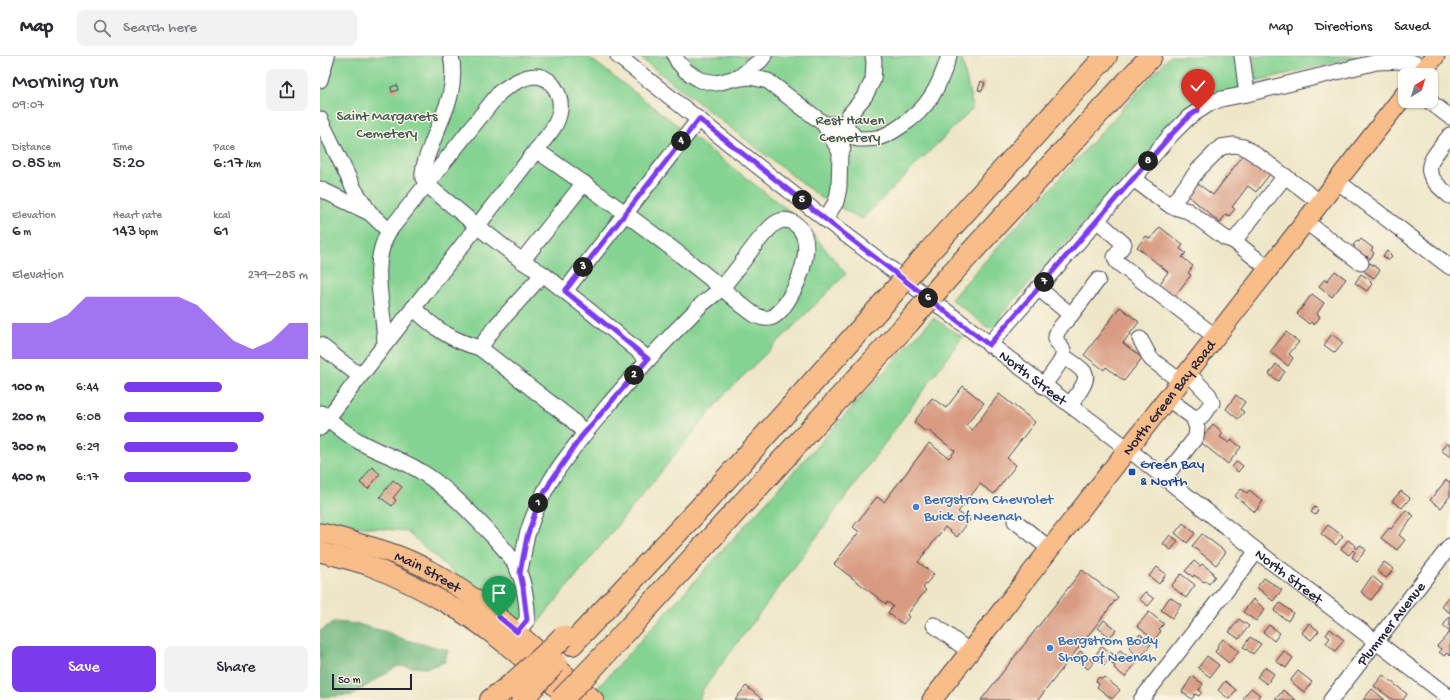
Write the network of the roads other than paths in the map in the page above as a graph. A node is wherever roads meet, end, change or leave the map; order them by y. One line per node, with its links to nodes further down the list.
1 (327, 56): 13 (street)
2 (451, 56): 31 (street)
3 (618, 56): 20 (street, North Street)
4 (675, 56): 12 (street)
5 (873, 56): 22 (street)
6 (949, 56): 24 (street)
7 (1106, 56): 89 (highway, bridge)
8 (1151, 56): 93 (highway, bridge)
9 (1242, 56): 15 (street)
10 (762, 58): 12 (street); 14 (street)
11 (1427, 66): 15 (street)
12 (737, 78): 14 (street)
13 (320, 80)
14 (768, 81): 21 (street)
15 (1247, 94): 28 (street)
16 (1398, 103): 29 (main road, North Green Bay Road)
17 (1438, 108): 18 (street)
18 (1450, 117)
19 (320, 119): 32 (street)
20 (699, 119): 40 (street); 41 (street, North Street)
21 (824, 124): 22 (street); 26 (street)
22 (846, 127): 24 (street); 26 (street)
23 (1450, 135): 35 (street)
24 (857, 139): 26 (street)
25 (536, 150): 30 (street); 31 (street); 44 (street)
26 (840, 152): 41 (street)
27 (1285, 176): 37 (street); 38 (street); 46 (street)
28 (1133, 179): 38 (street); 42 (street)
29 (1337, 181): 37 (main road, North Green Bay Road); 49 (street)
30 (584, 183): 40 (street); 47 (street)
31 (426, 184): 44 (street); 45 (street)
32 (354, 188): 34 (street); 39 (street)
33 (320, 189): 34 (street)
34 (334, 196): 36 (street); 39 (street)
35 (1450, 196)
36 (320, 202)
37 (1321, 203): 43 (main road, North Green Bay Road)
38 (1171, 206): 46 (street)
39 (370, 213): 45 (street)
40 (625, 213): 53 (street); 55 (street)
41 (825, 219): 62 (street, North Street)
42 (1097, 220): 54 (street); 58 (street)
43 (1306, 222): 48 (street); 50 (main road, North Green Bay Road)
44 (477, 226): 47 (street); 56 (street)
45 (389, 230): 60 (street)
46 (1234, 241): 50 (street)
47 (522, 261): 51 (street)
48 (1362, 263)
49 (1450, 266)
50 (1269, 269): 58 (main road, North Green Bay Road)
51 (543, 274): 55 (street); 63 (street)
52 (1098, 280): 57 (street)
53 (722, 288): 53 (street); 65 (street)
54 (1038, 288): 57 (street); 62 (street)
55 (565, 291): 65 (street)
56 (413, 308): 60 (street); 63 (street)
57 (1071, 315): 64 (street)
58 (1216, 337): 67 (main road, North Green Bay Road)
59 (1140, 339): 67 (street)
60 (385, 343): 66 (street)
61 (320, 345): 66 (street)
62 (989, 345): 68 (street, North Street)
63 (480, 348): 73 (street)
64 (1063, 356): 68 (street); 70 (street)
65 (648, 359): 73 (street)
66 (360, 376): 72 (street)
67 (1184, 378): 69 (main road, North Green Bay Road); 71 (street)
68 (1043, 386): 70 (street, North Street)
69 (1168, 399): 71 (street); 74 (main road, North Green Bay Road)
70 (1070, 406): 74 (street, North Street)
71 (1193, 417): 75 (street)
72 (323, 420): 79 (street)
73 (585, 433): 78 (street)
74 (1128, 449): 75 (street, North Street); 81 (main road, North Green Bay Road)
75 (1164, 478): 82 (street, North Street)
76 (1015, 521): 81 (street)
77 (320, 533): 86 (main road, Main Street)
78 (527, 537): 79 (street); 84 (street)
79 (499, 544): 84 (street)
80 (1450, 546): 87 (street, Plummer Avenue)
81 (1050, 549): 88 (main road, North Green Bay Road)
82 (1257, 551): 87 (street, North Street); 96 (street)
83 (320, 552): 86 (main road, Main Street)
84 (520, 573): 86 (street)
85 (934, 625): 88 (street)
86 (512, 639): 94 (main road, Main Street); 95 (main road, Main Street)
87 (1377, 642): 91 (street, North Street); 97 (street, Plummer Avenue)
88 (970, 652): 90 (main road, North Green Bay Road)
89 (518, 695): 92 (highway)
90 (937, 698)
91 (1450, 698)
92 (491, 700)
93 (561, 700)
94 (571, 700)
95 (594, 700)
96 (1141, 700)
97 (1331, 700)

